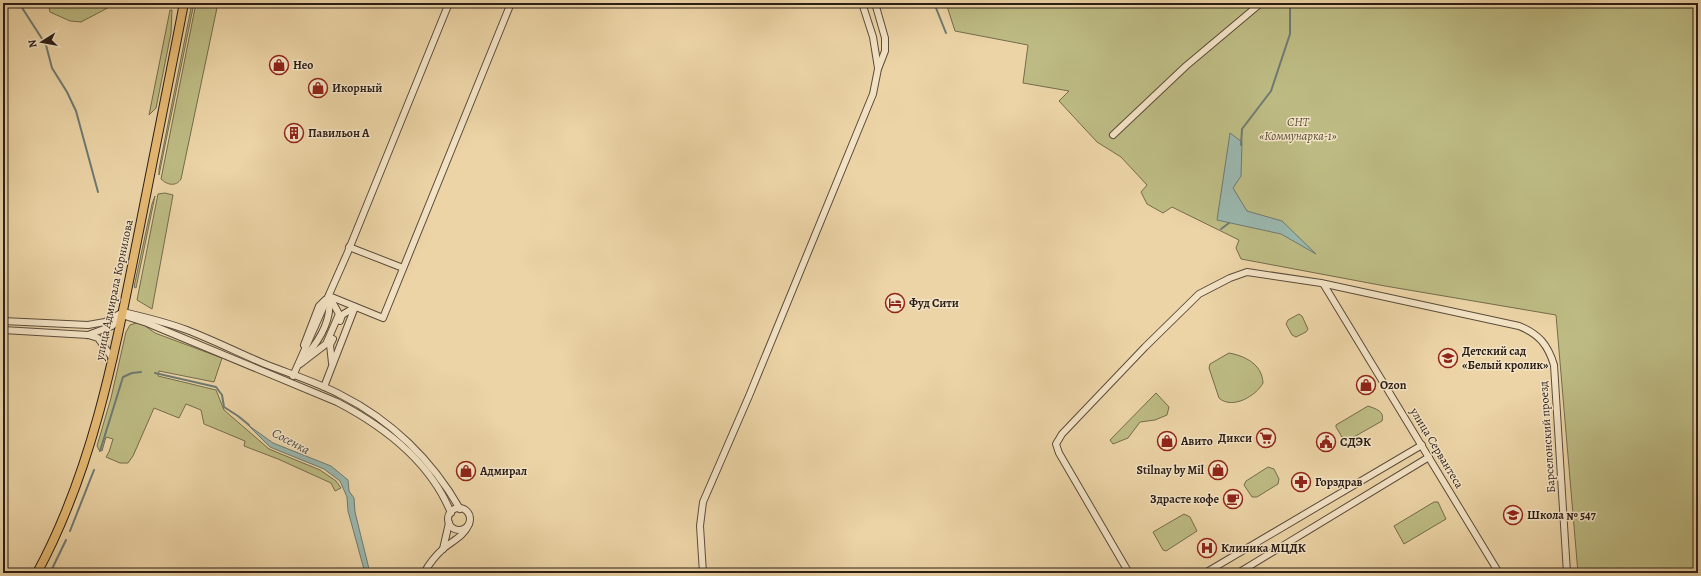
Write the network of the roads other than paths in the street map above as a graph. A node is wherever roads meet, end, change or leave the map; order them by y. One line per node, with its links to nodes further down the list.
1 (184, 3): 16 (main road, улица Адмирала Корнилова)
2 (449, 3): 9 (street)
3 (511, 3): 10 (street)
4 (862, 3): 7 (street)
5 (875, 3): 7 (street)
6 (1261, 3): 8 (street)
7 (878, 69): 34 (street)
8 (1113, 135)
9 (349, 247): 10 (street); 13 (street)
10 (403, 268): 15 (street)
11 (1324, 285): 12 (street, Барселонский проезд); 14 (street, улица Сервантеса); 35 (street, Барселонский проезд)
12 (1344, 289): 14 (street); 39 (street, Барселонский проезд)
13 (329, 296): 15 (street); 21 (street); 21 (street)
14 (1334, 299): 25 (street, улица Сервантеса)
15 (356, 307): 22 (street); 22 (street)
16 (122, 314): 17 (street); 19 (street); 20 (main road, улица Адмирала Корнилова); 23 (street); 28 (street)
17 (3, 321)
18 (3, 330): 19 (street)
19 (88, 335): 20 (street)
20 (113, 359): 32 (main road, улица Адмирала Корнилова)
21 (298, 365): 23 (street)
22 (332, 365): 24 (street)
23 (293, 376): 24 (street)
24 (324, 387): 27 (street)
25 (1422, 445): 26 (street, улица Сервантеса); 36 (street)
26 (1429, 458): 37 (street); 38 (street, улица Сервантеса)
27 (460, 509): 28 (street); 30 (street)
28 (451, 513): 29 (street)
29 (449, 522): 30 (street); 31 (street)
30 (469, 524): 31 (street)
31 (443, 549): 33 (street)
32 (36, 573)
33 (424, 573)
34 (703, 573)
35 (1129, 573)
36 (1205, 573)
37 (1238, 573)
38 (1499, 573)
39 (1567, 573)

